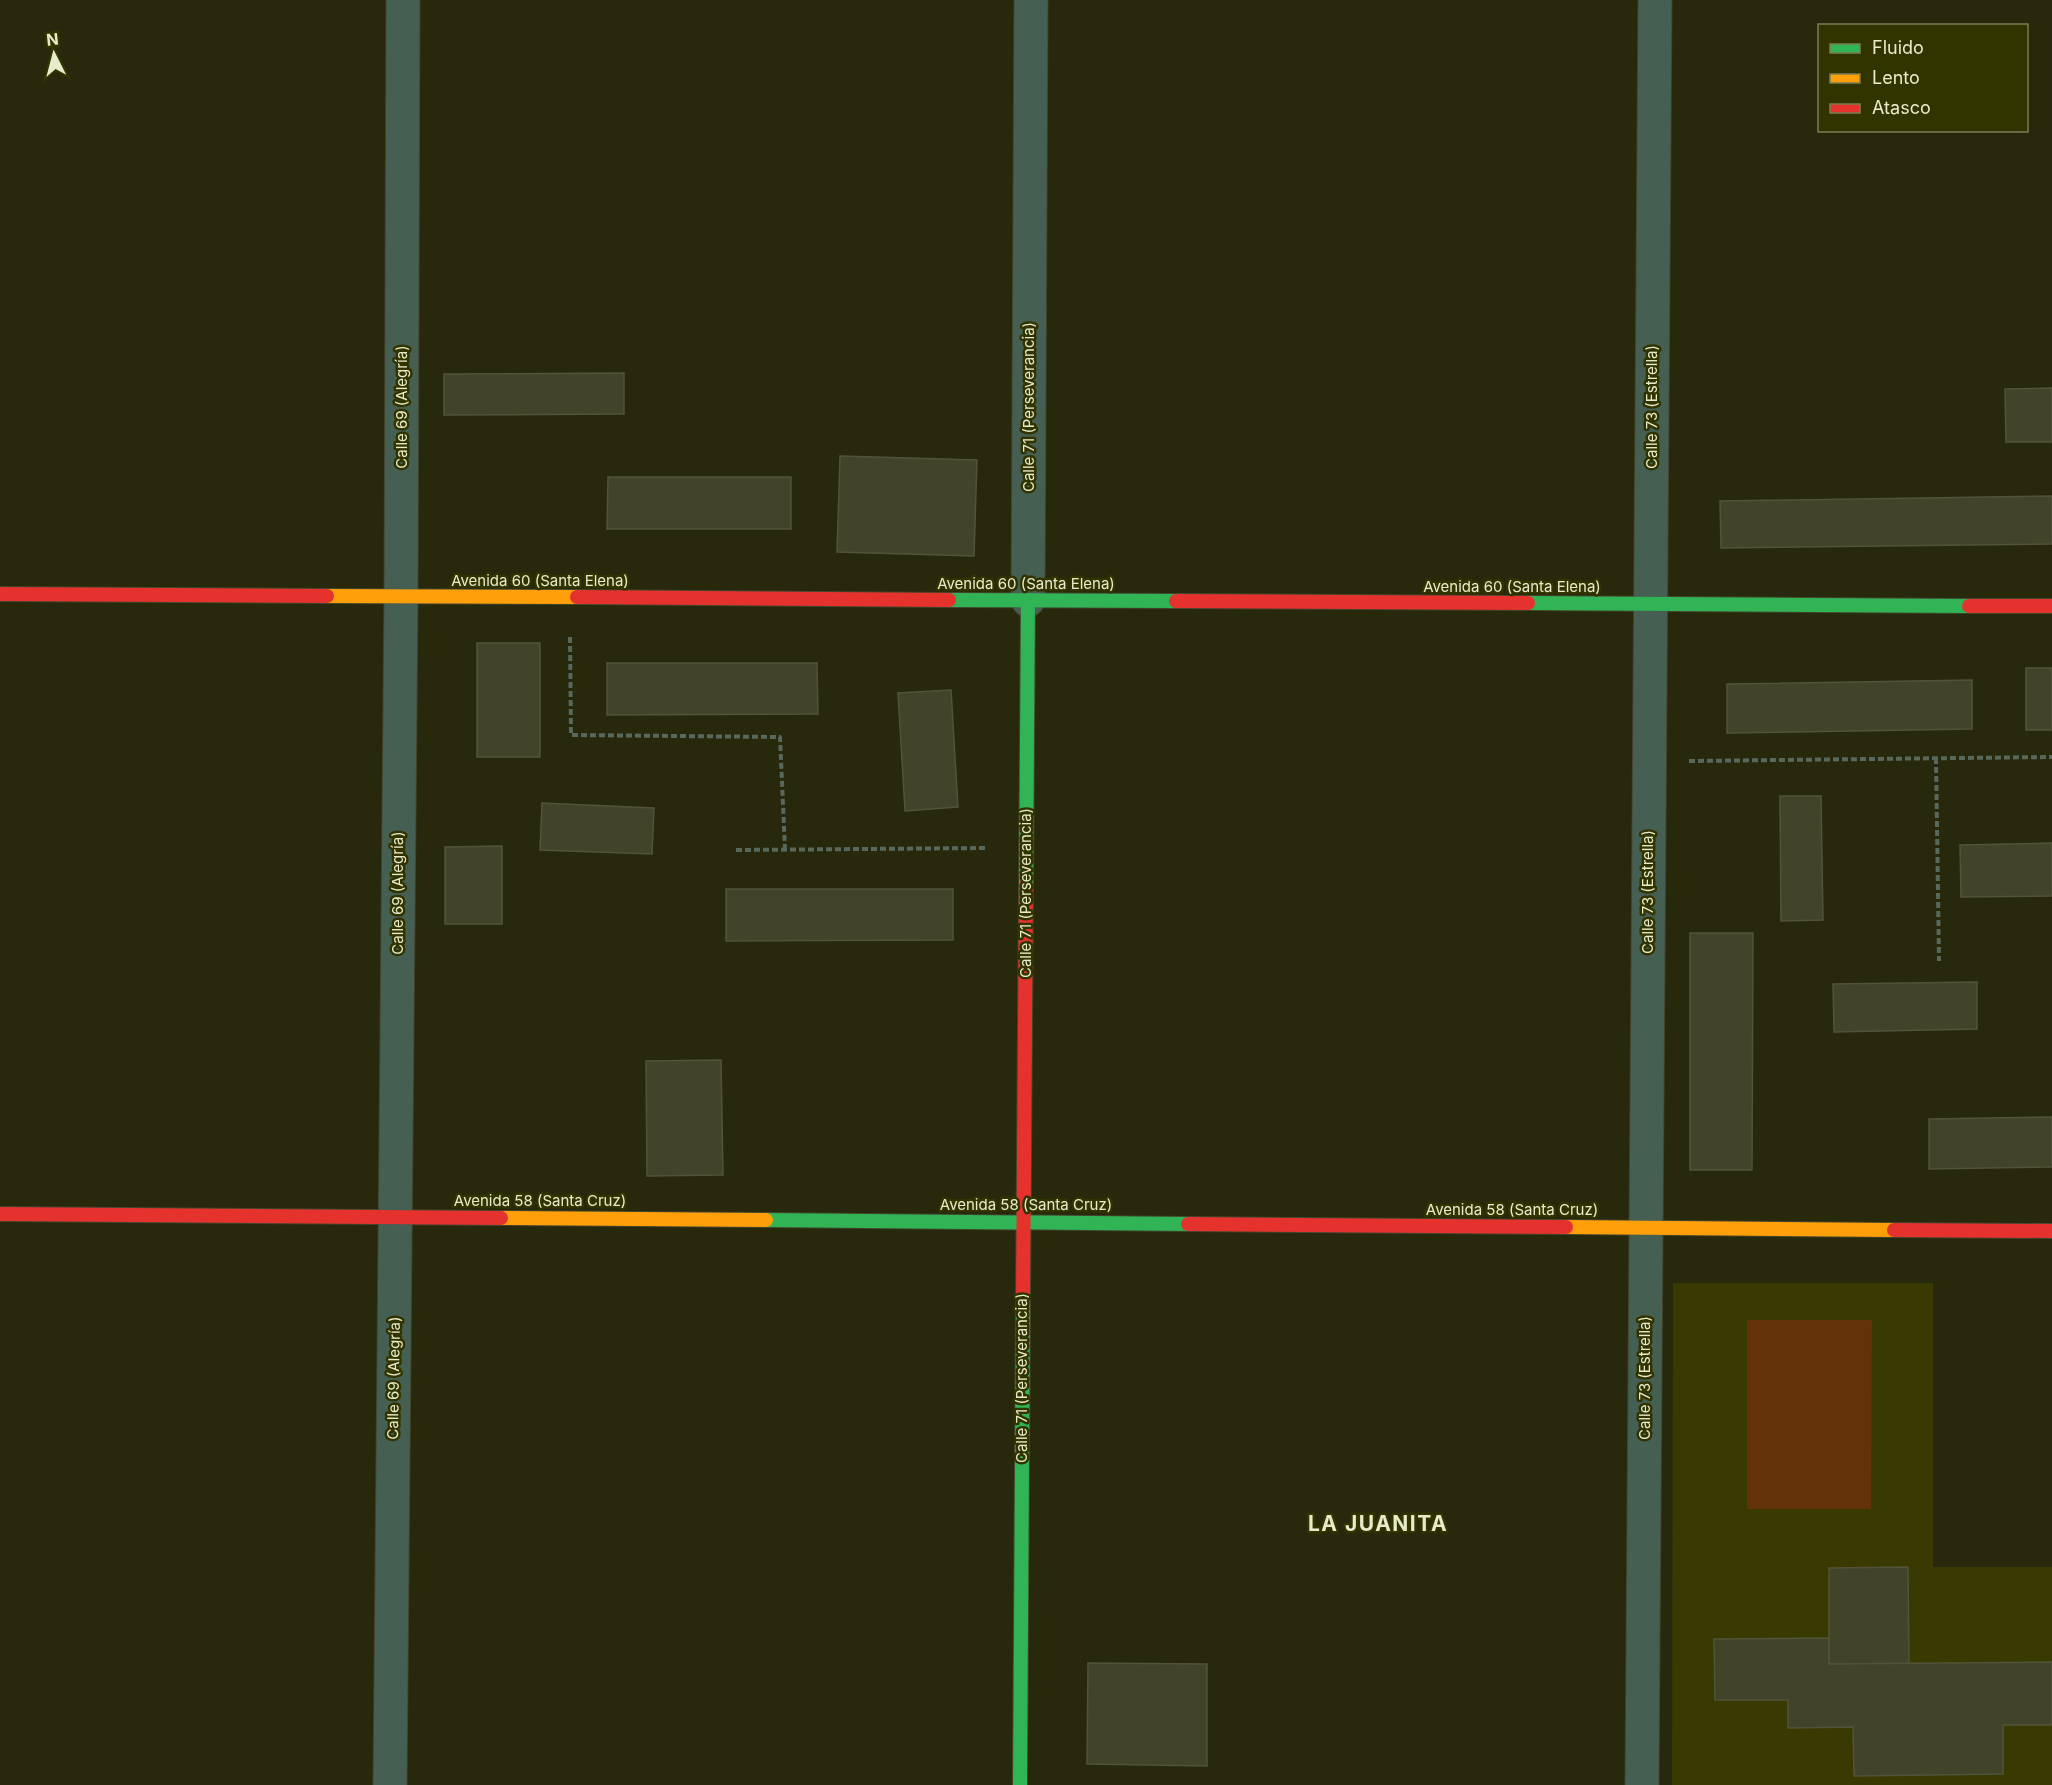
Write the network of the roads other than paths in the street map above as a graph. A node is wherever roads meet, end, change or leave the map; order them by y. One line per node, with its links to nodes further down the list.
1 (404, 0): 5 (street, Calle 69 (Alegría))
2 (1031, 0): 6 (street, Calle 71 (Perseverancia))
3 (1655, 0): 7 (street, Calle 73 (Estrella))
4 (0, 594): 5 (street, Avenida 60 (Santa Elena))
5 (401, 597): 6 (street, Avenida 60 (Santa Elena)); 10 (street, Calle 69 (Alegría))
6 (1028, 600): 7 (street, Avenida 60 (Santa Elena)); 11 (street, Calle 71 (Perseverancia))
7 (1650, 604): 8 (street, Avenida 60 (Santa Elena)); 12 (street, Calle 73 (Estrella))
8 (2052, 606)
9 (0, 1214): 10 (street, Avenida 58 (Santa Cruz))
10 (395, 1217): 11 (street, Avenida 58 (Santa Cruz)); 14 (street, Calle 69 (Alegría))
11 (1023, 1222): 12 (street, Avenida 58 (Santa Cruz)); 15 (street, Calle 71 (Perseverancia))
12 (1646, 1227): 13 (street, Avenida 58 (Santa Cruz)); 16 (street, Calle 73 (Estrella))
13 (2052, 1231)
14 (390, 1785)
15 (1020, 1785)
16 (1642, 1785)

